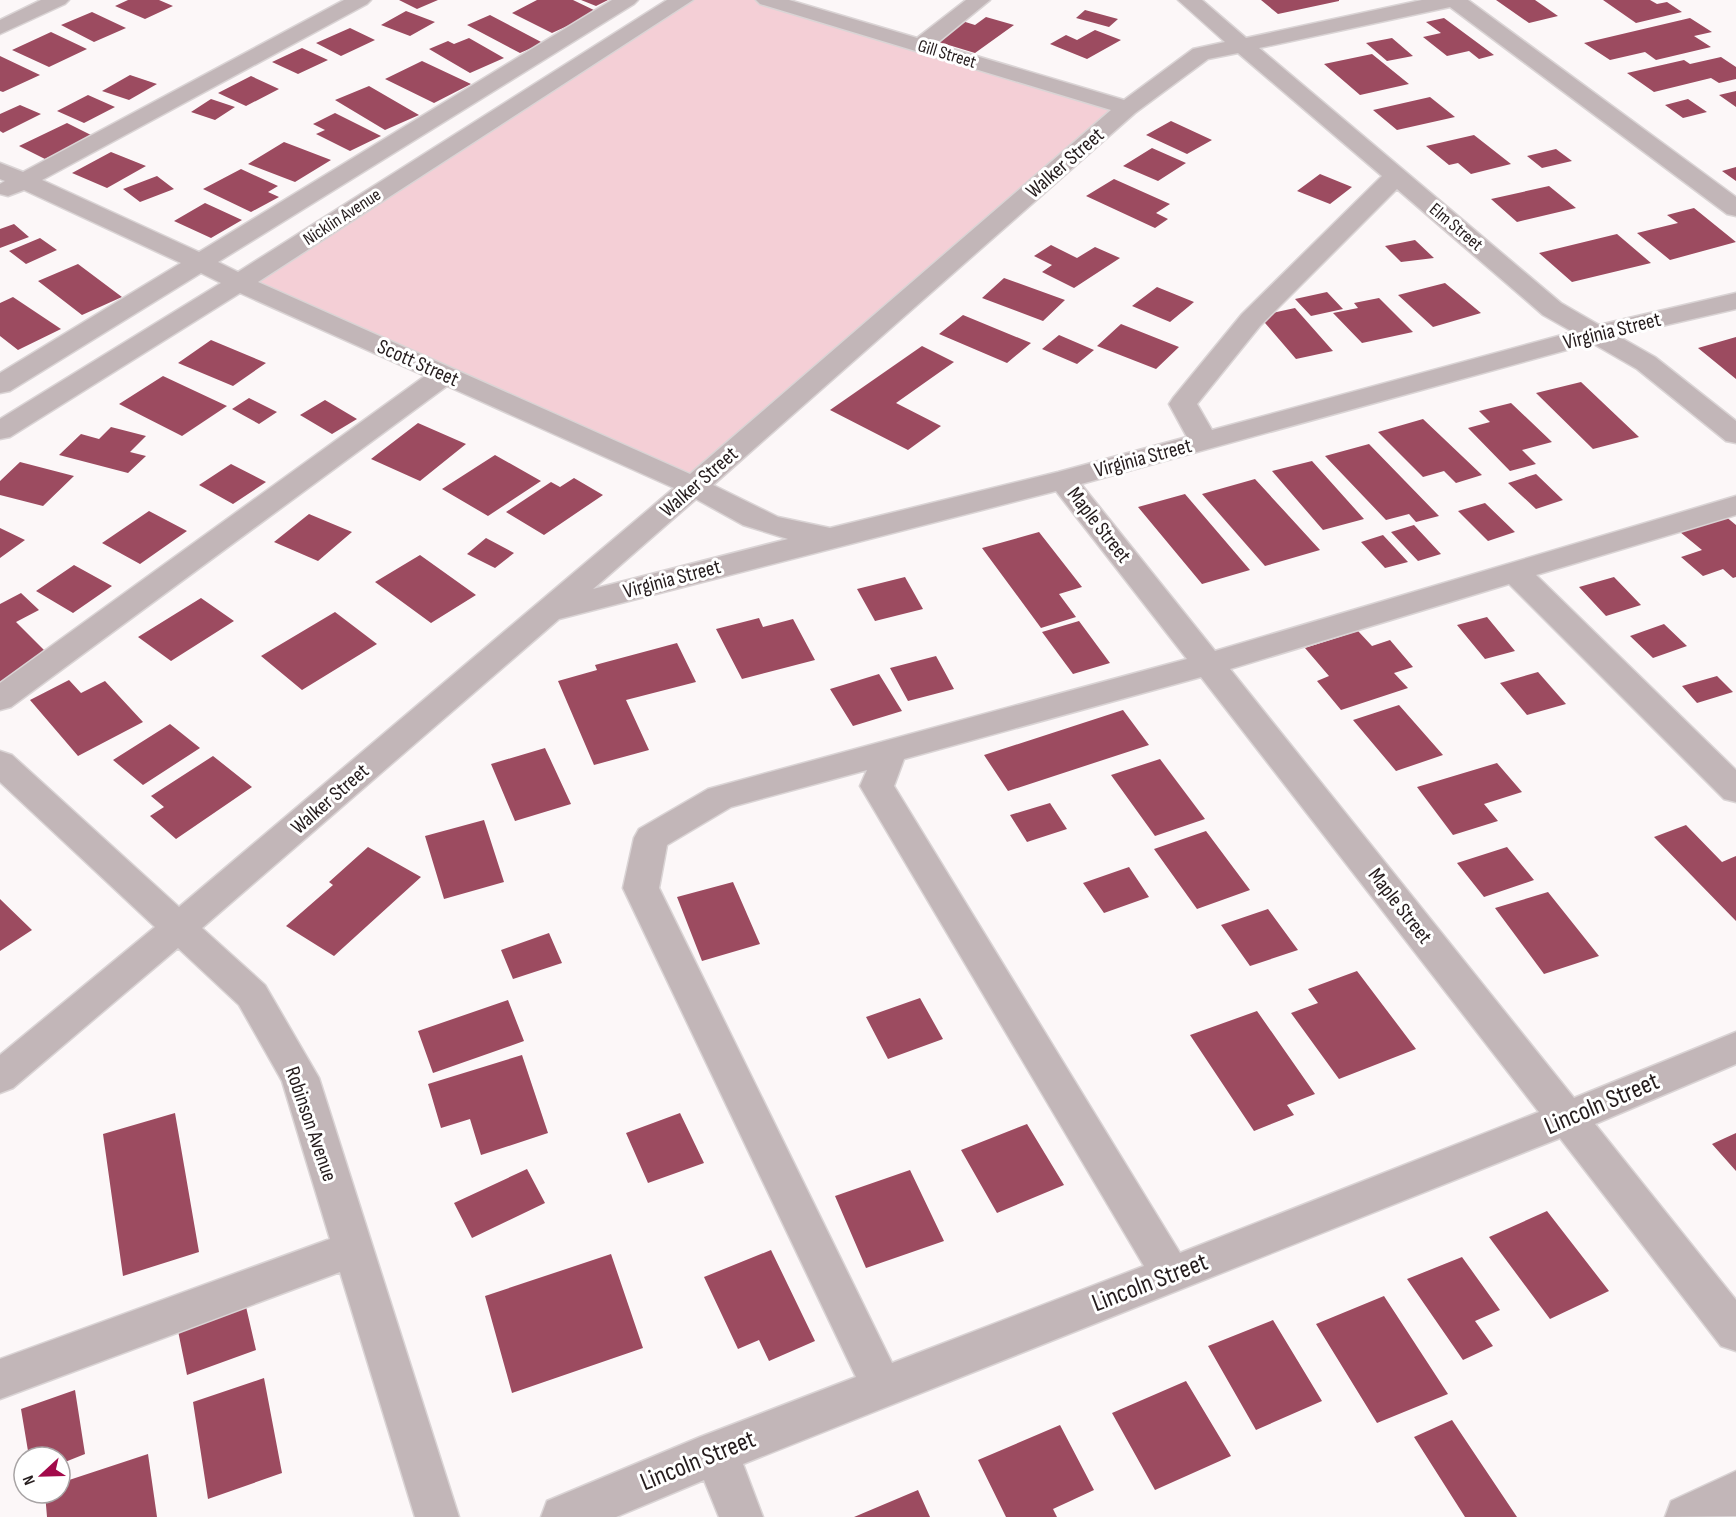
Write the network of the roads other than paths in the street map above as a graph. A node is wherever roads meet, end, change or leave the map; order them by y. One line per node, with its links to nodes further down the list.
1 (58, 0): 9 (street)
2 (360, 0): 14 (street)
3 (627, 0): 16 (street, Nicklin Avenue)
4 (682, 0): 17 (street, Nicklin Avenue)
5 (767, 0): 11 (street, Gill Street)
6 (978, 0): 11 (street)
7 (1189, 0): 10 (street, Elm Street)
8 (1453, 0): 10 (street, Walker Street); 15 (street)
9 (0, 28)
10 (1239, 44): 12 (street, Walker Street); 13 (street, Elm Street)
11 (920, 46): 12 (street, Gill Street)
12 (1127, 108): 26 (street, Walker Street)
13 (1396, 176): 19 (street, Elm Street); 24 (street)
14 (7, 181): 16 (street, Scott Street)
15 (1736, 209)
16 (200, 262): 17 (street, Scott Street); 21 (street, Nicklin Avenue)
17 (239, 284): 20 (street, Scott Street); 22 (street, Nicklin Avenue)
18 (1736, 301): 19 (street, Virginia Street)
19 (1598, 333): 23 (street, Elm Street); 24 (street, Virginia Street)
20 (444, 375): 26 (street, Scott Street); 32 (street)
21 (0, 385)
22 (0, 431)
23 (1736, 435)
24 (1204, 442): 25 (street, Virginia Street)
25 (1064, 480): 28 (street, Virginia Street); 31 (street, Maple Street)
26 (694, 486): 28 (street, Scott Street); 30 (street, Walker Street)
27 (1736, 505): 29 (street)
28 (842, 534): 30 (street, Virginia Street)
29 (1515, 572): 31 (street); 35 (street)
30 (549, 611): 36 (street, Walker Street)
31 (1209, 664): 33 (street); 39 (street, Maple Street)
32 (0, 699)
33 (891, 751): 41 (street); 44 (street)
34 (0, 763): 36 (street, Robinson Avenue)
35 (1736, 790)
36 (180, 927): 38 (street, Walker Street); 40 (street, Robinson Avenue)
37 (1736, 1047): 39 (street, Lincoln Street)
38 (0, 1077)
39 (1569, 1119): 41 (street, Lincoln Street); 42 (street, Maple Street)
40 (353, 1249): 43 (street); 47 (street, Robinson Avenue)
41 (1171, 1275): 44 (street, Lincoln Street)
42 (1736, 1332)
43 (0, 1379)
44 (882, 1387): 45 (street, Lincoln Street)
45 (716, 1452): 48 (street, Lincoln Street); 49 (street)
46 (1736, 1493): 50 (street)
47 (437, 1517)
48 (563, 1517)
49 (741, 1517)
50 (1687, 1517)

